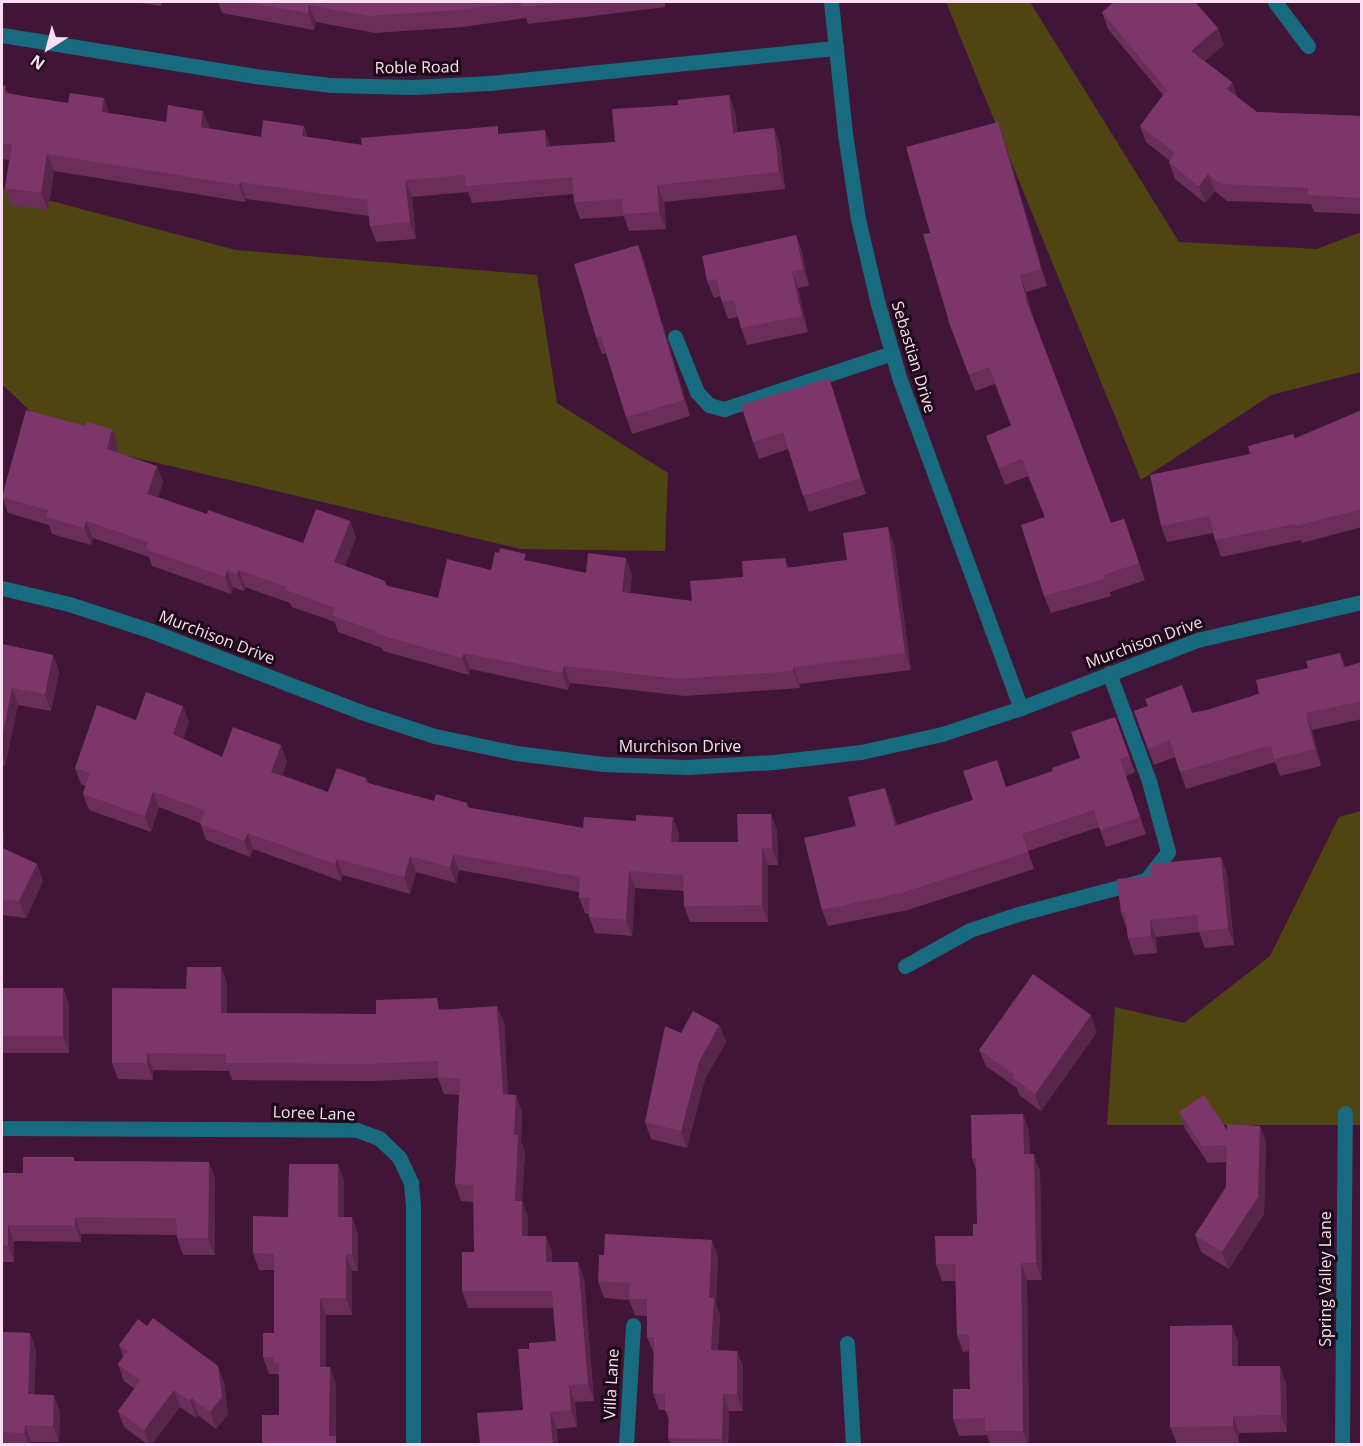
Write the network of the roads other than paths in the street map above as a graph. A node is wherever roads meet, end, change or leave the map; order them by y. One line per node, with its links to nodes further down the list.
1 (831, 2): 5 (street, Sebastian Drive)
2 (1275, 2): 4 (street)
3 (2, 34): 5 (street, Roble Road)
4 (1308, 46)
5 (836, 48): 7 (street, Sebastian Drive)
6 (675, 337): 7 (street)
7 (892, 353): 11 (street, Sebastian Drive)
8 (2, 588): 11 (street, Murchison Drive)
9 (1362, 602): 10 (street, Murchison Drive)
10 (1109, 673): 11 (street, Murchison Drive); 12 (street)
11 (1021, 708)
12 (905, 966)
13 (1345, 1113): 20 (street, Spring Valley Lane)
14 (2, 1128): 17 (street, Loree Lane)
15 (633, 1325): 18 (street, Villa Lane)
16 (847, 1343): 19 (street)
17 (413, 1444)
18 (626, 1444)
19 (853, 1444)
20 (1342, 1444)

